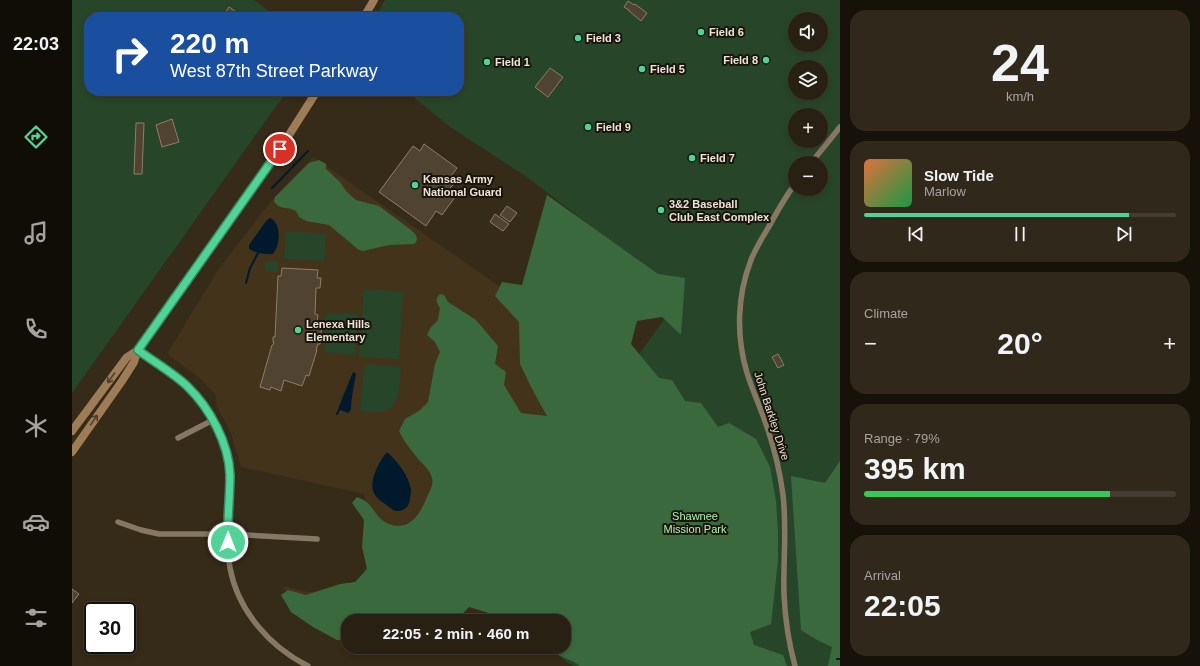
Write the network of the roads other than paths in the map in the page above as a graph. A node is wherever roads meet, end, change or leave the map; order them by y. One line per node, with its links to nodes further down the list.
1 (374, 0): 2 (main road)
2 (367, 12)
3 (315, 96): 7 (main road)
4 (840, 127): 5 (street)
5 (817, 156)
6 (788, 195): 16 (street, John Barkley Drive)
7 (138, 350): 8 (street); 9 (main road, one-way to 9); 11 (main road, one-way to 7)
8 (213, 420): 10 (street); 13 (street)
9 (72, 431)
10 (178, 438)
11 (72, 452)
12 (118, 522): 13 (street)
13 (228, 534): 14 (street); 15 (street)
14 (317, 539)
15 (308, 666)
16 (795, 666)

